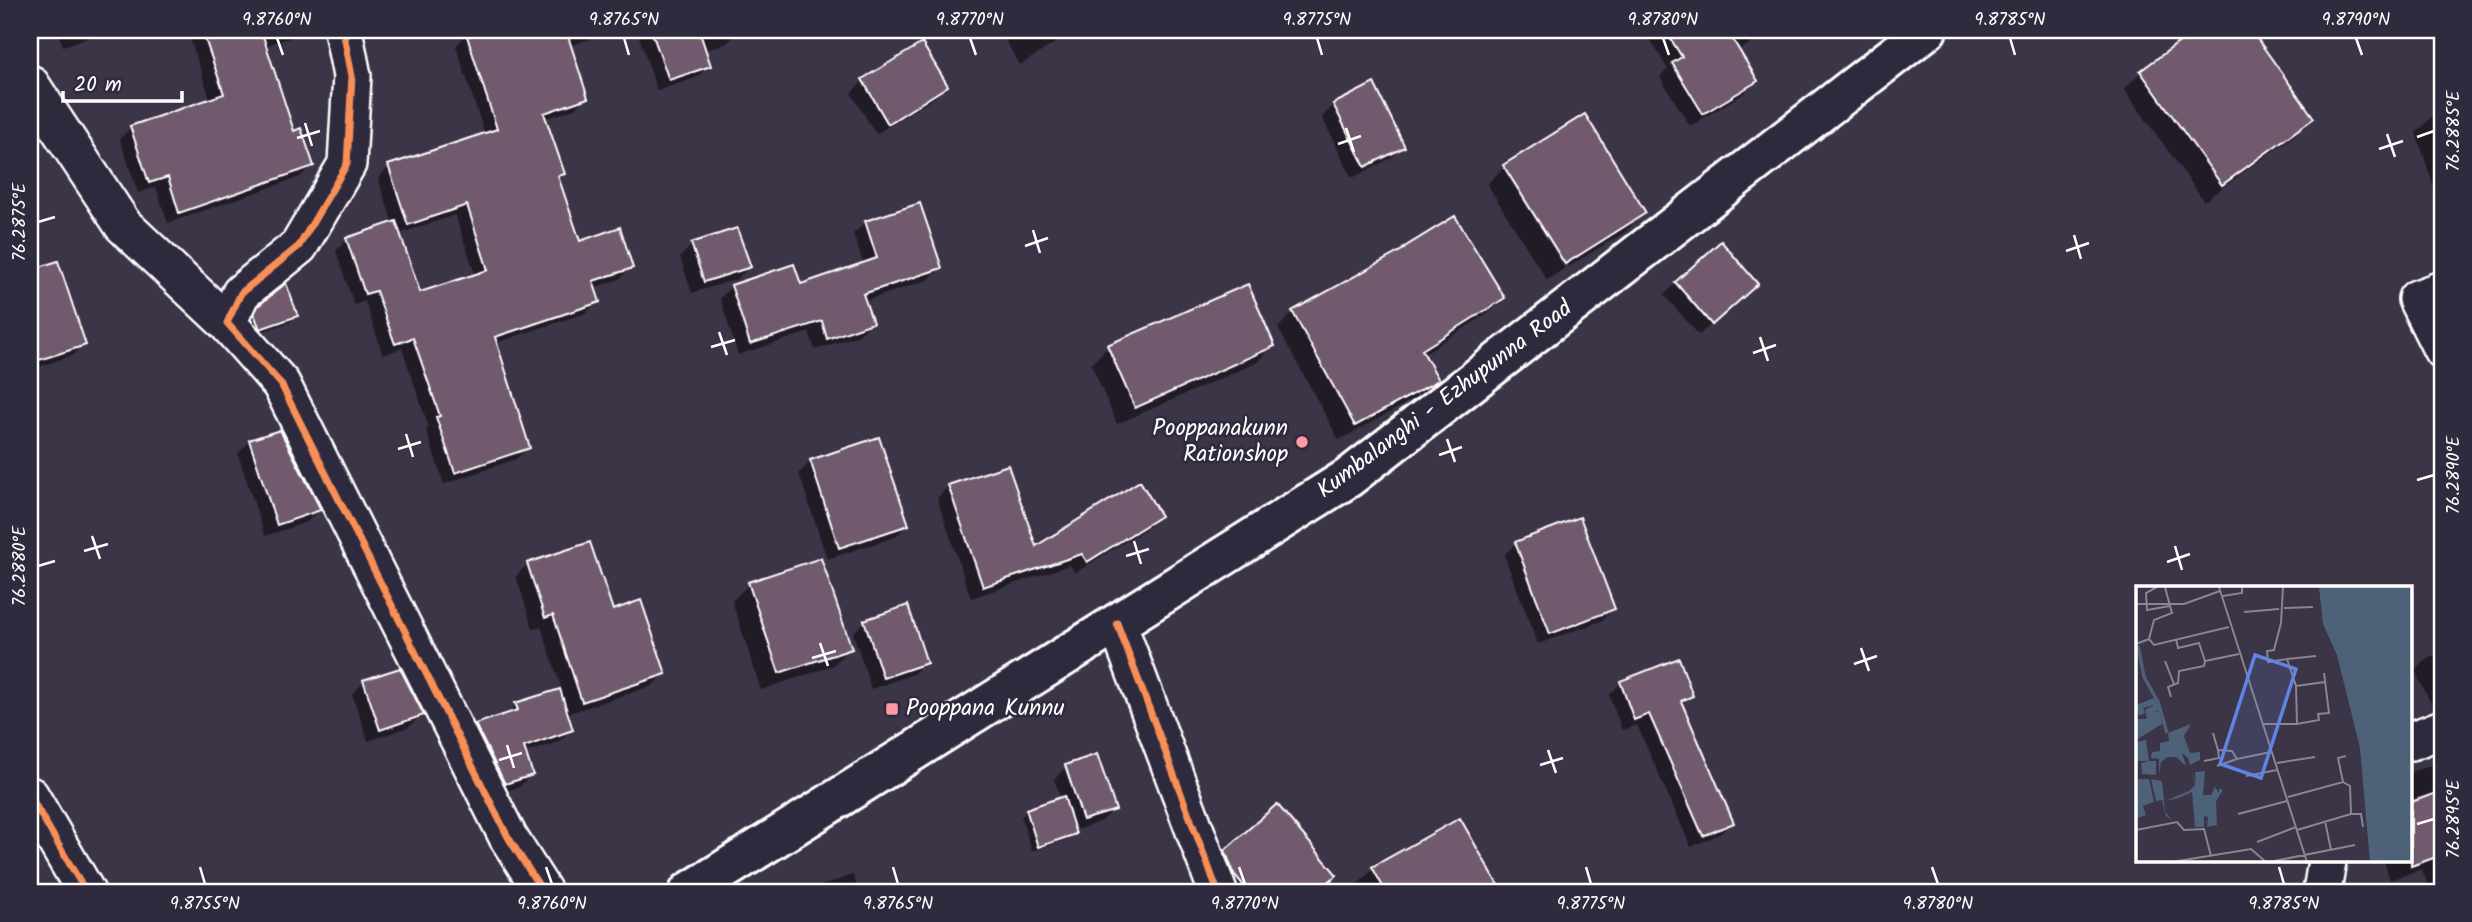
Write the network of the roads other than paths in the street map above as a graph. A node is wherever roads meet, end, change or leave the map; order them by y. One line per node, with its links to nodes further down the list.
1 (343, 30): 5 (street)
2 (1927, 30): 7 (main road, Kumbalanghi - Ezhupunna Road)
3 (30, 84): 5 (street)
4 (2442, 290): 6 (street)
5 (227, 323): 13 (street)
6 (2442, 349)
7 (1117, 623): 14 (main road, Kumbalanghi - Ezhupunna Road); 15 (street)
8 (2442, 729): 9 (street)
9 (2412, 741)
10 (30, 796): 12 (street)
11 (2327, 862): 16 (street)
12 (86, 892)
13 (543, 892)
14 (689, 892)
15 (1218, 892)
16 (2322, 892)

